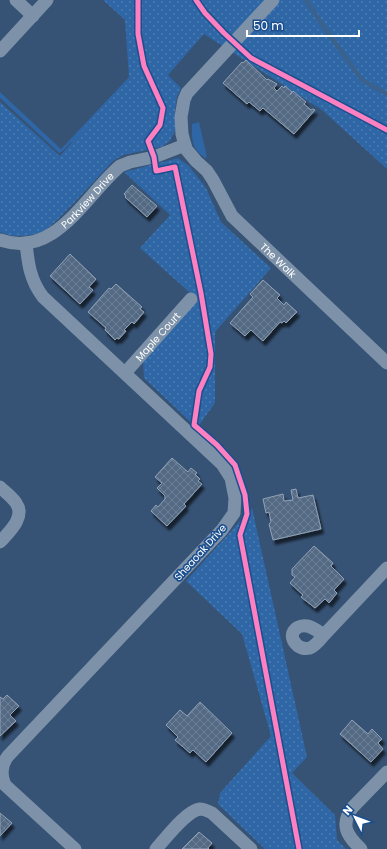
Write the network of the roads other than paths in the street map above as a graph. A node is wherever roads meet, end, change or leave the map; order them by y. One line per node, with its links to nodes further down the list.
1 (16, 0): 4 (street)
2 (47, 0): 4 (street)
3 (273, 0): 6 (street)
4 (32, 16): 5 (street)
5 (0, 51)
6 (185, 145): 8 (street, Parkview Drive); 10 (street, The Walk)
7 (0, 240): 8 (street, Parkview Drive)
8 (26, 243): 11 (street, Sheaoak Drive)
9 (191, 299): 11 (street, Maple Court)
10 (387, 363)
11 (125, 373): 16 (street, Sheaoak Drive)
12 (0, 487): 13 (street)
13 (0, 542)
14 (387, 568): 15 (street)
15 (324, 635)
16 (1, 771): 18 (street, Sheaoak Drive)
17 (387, 772): 21 (street)
18 (75, 849)
19 (156, 849): 20 (street)
20 (251, 849)
21 (361, 849)

